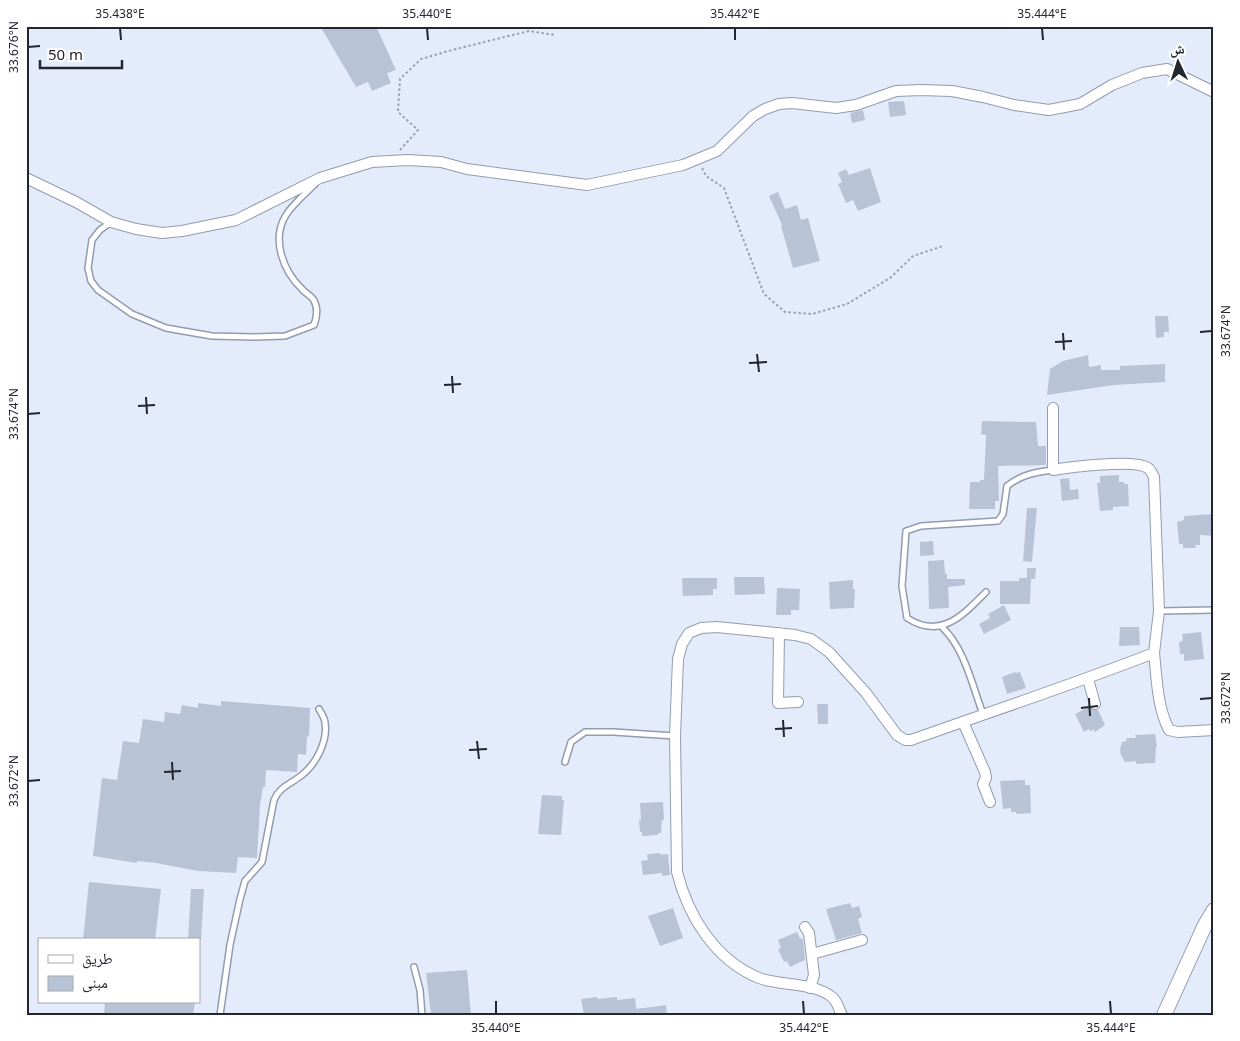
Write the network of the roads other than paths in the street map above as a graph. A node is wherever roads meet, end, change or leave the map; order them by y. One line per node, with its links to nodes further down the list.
1 (1214, 92): 3 (street)
2 (26, 178): 4 (street)
3 (320, 178): 4 (street); 4 (lane)
4 (111, 222)
5 (1053, 408): 6 (street)
6 (1053, 470): 9 (street); 10 (lane)
7 (986, 592): 10 (lane)
8 (1214, 610): 9 (lane)
9 (1159, 611): 12 (street)
10 (942, 627): 17 (lane)
11 (779, 633): 14 (street); 18 (street); 20 (street)
12 (1154, 654): 13 (street); 19 (street)
13 (1088, 679): 15 (street); 17 (street)
14 (798, 702)
15 (1095, 704)
16 (319, 709): 29 (lane)
17 (983, 714): 18 (street)
18 (963, 722): 22 (street)
19 (1214, 730)
20 (675, 736): 21 (lane); 28 (street)
21 (565, 762)
22 (990, 802)
23 (1214, 910): 32 (street)
24 (805, 927): 26 (street)
25 (862, 940): 26 (street)
26 (812, 954): 28 (street)
27 (414, 967): 30 (lane)
28 (810, 988): 31 (street)
29 (220, 1015)
30 (422, 1015)
31 (842, 1015)
32 (1164, 1015)

